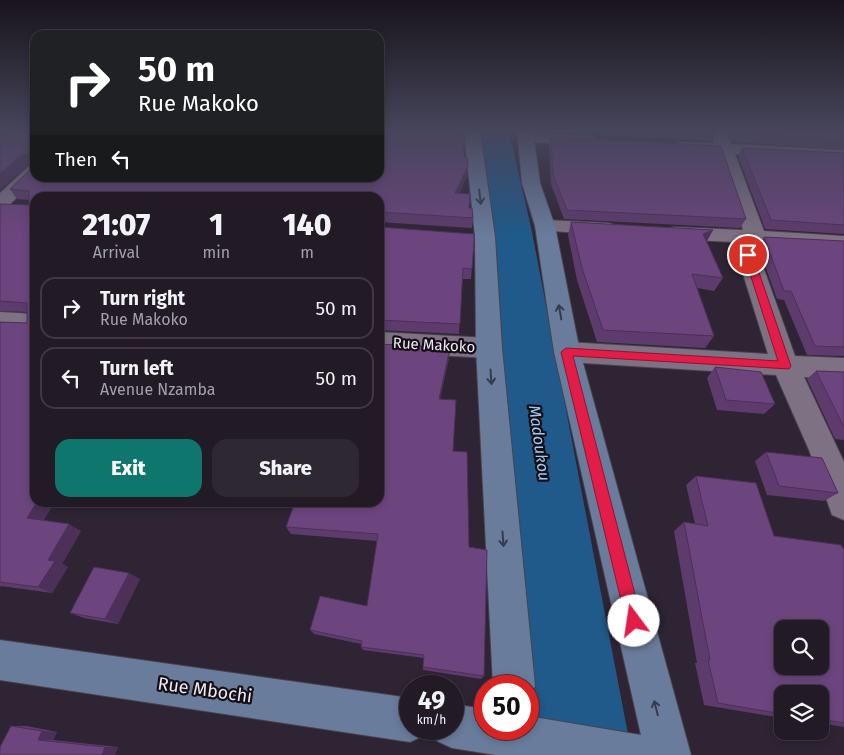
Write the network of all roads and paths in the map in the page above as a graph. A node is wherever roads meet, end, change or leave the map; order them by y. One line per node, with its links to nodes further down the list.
1 (469, 166): 15 (main road, one-way to 15)
2 (529, 166): 7 (main road)
3 (729, 166): 10 (street)
4 (30, 175): 5 (street)
5 (0, 205): 6 (street)
6 (26, 208)
7 (545, 226): 8 (street); 16 (main road, one-way to 7)
8 (624, 230)
9 (653, 232): 10 (street)
10 (749, 237): 11 (street); 17 (street)
11 (844, 242)
12 (0, 321): 13 (street)
13 (30, 323)
14 (384, 342): 15 (street, Rue Makoko)
15 (489, 348): 22 (main road, one-way to 22)
16 (566, 352): 17 (street); 26 (main road, one-way to 16)
17 (785, 366): 18 (street); 19 (street)
18 (844, 369)
19 (834, 451): 20 (street)
20 (844, 504)
21 (0, 660): 23 (main road, Rue Mbochi)
22 (513, 675)
23 (399, 718)
24 (525, 740): 25 (main road)
25 (625, 753)
26 (668, 755)

